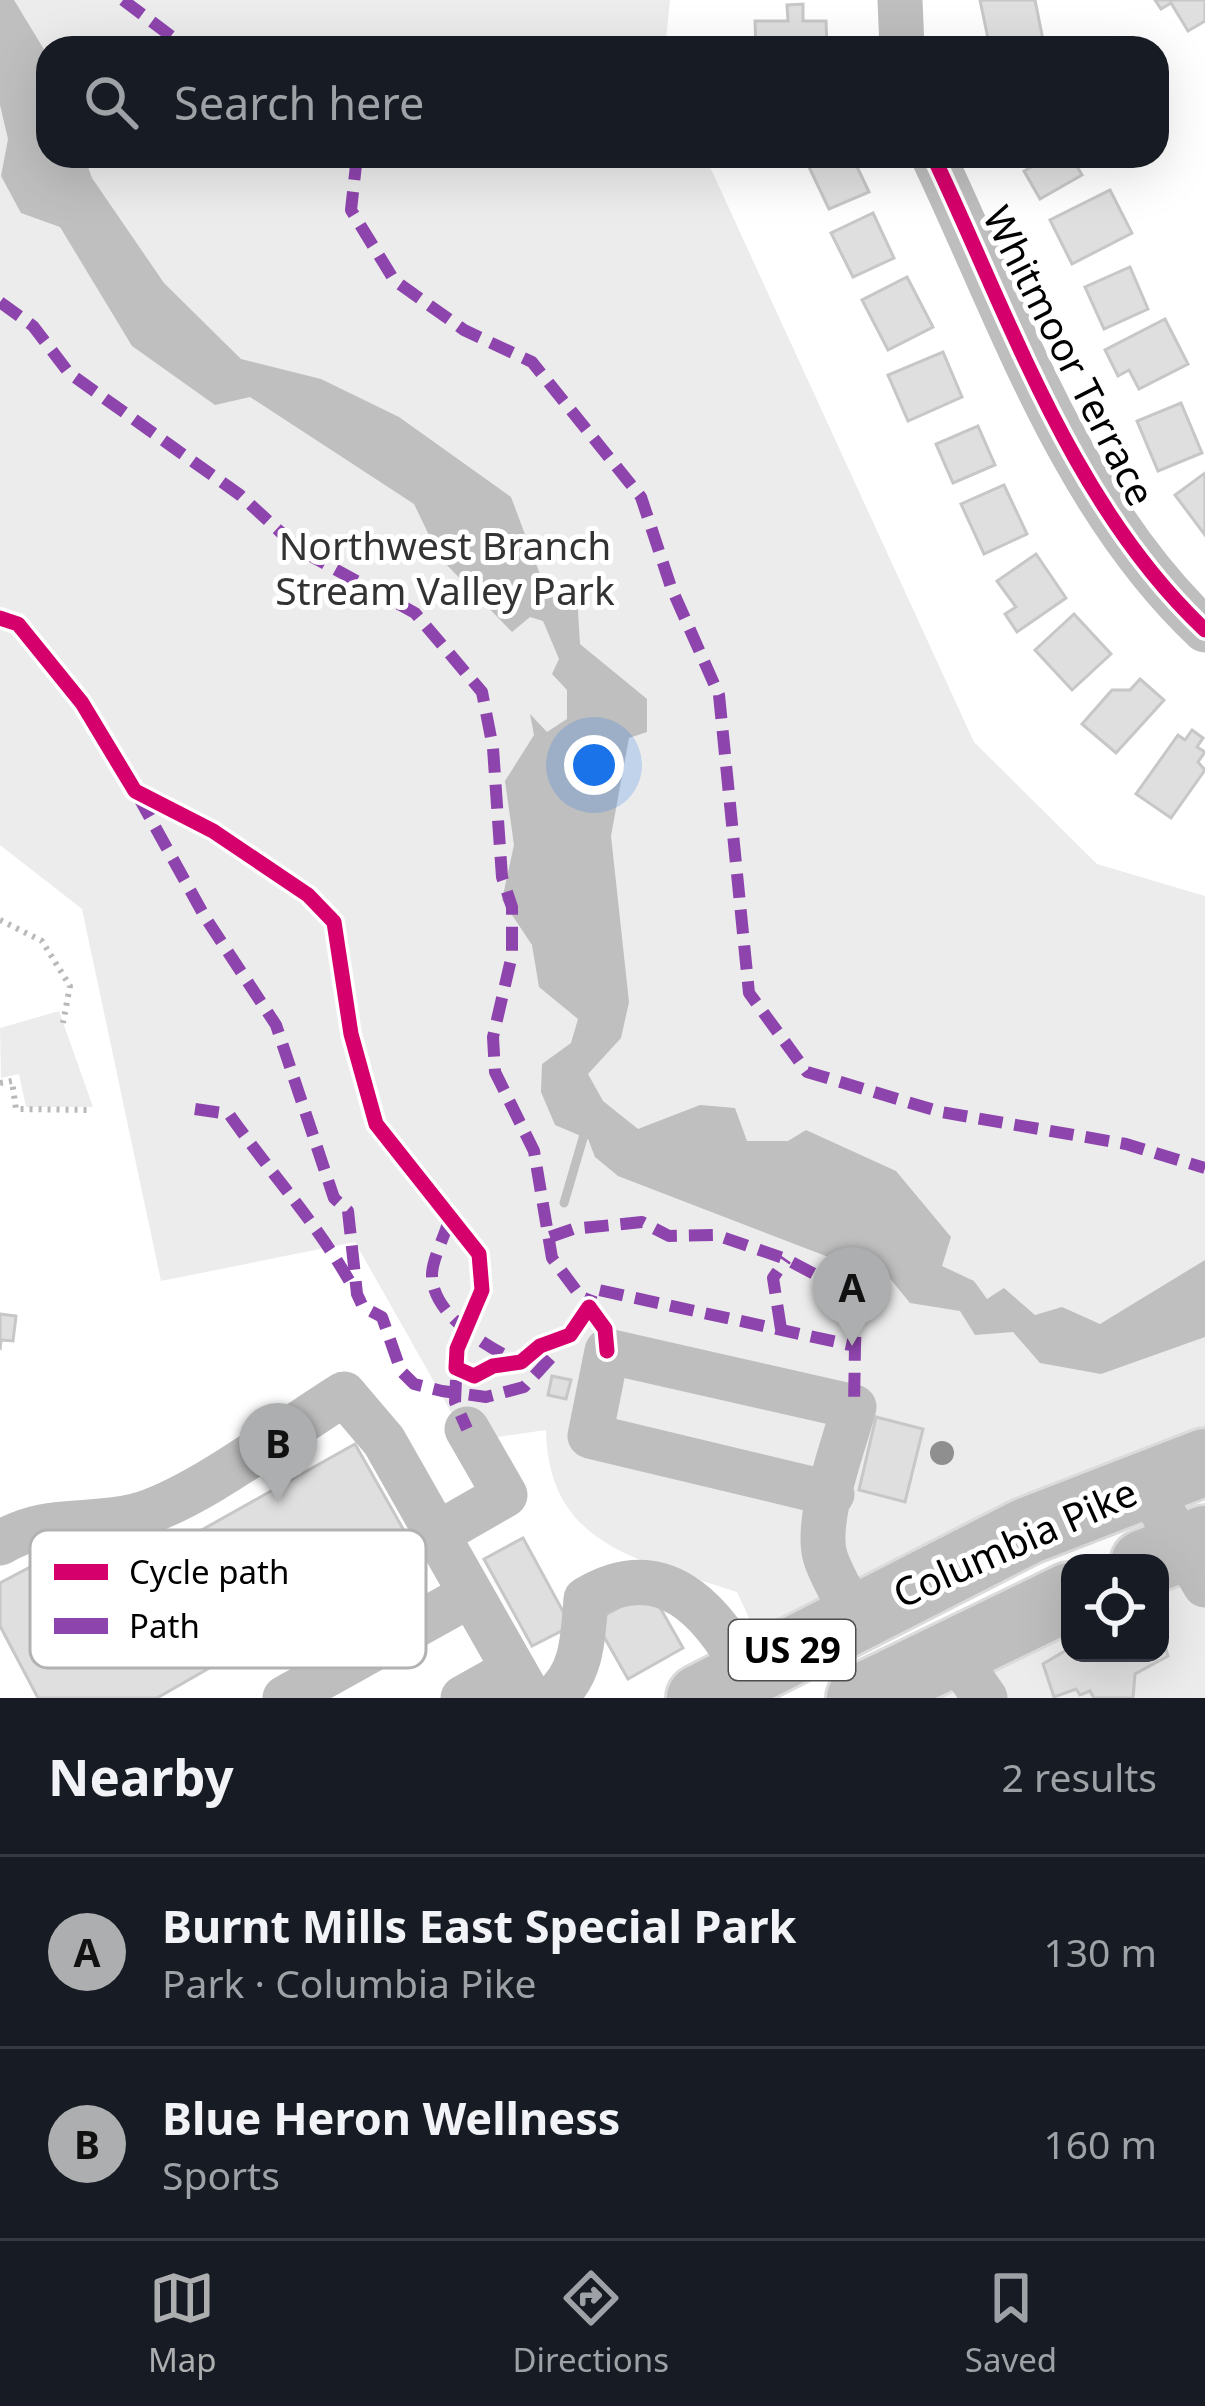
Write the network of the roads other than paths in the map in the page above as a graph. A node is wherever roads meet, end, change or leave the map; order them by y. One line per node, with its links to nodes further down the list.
1 (900, 0): 2 (street)
2 (902, 36)
3 (940, 168): 4 (street, Whitmoor Terrace)
4 (1205, 630)
5 (467, 1429): 8 (street)
6 (1176, 1473): 10 (street); 13 (highway, Columbia Pike / US 29)
7 (832, 1494): 7 (street); 13 (street)
8 (437, 1534): 9 (street); 11 (street)
9 (0, 1543)
10 (1184, 1559)
11 (470, 1594): 14 (street); 17 (street)
12 (1061, 1603): 16 (highway, Columbia Pike / US 29)
13 (854, 1616): 18 (highway, Columbia Pike / US 29)
14 (426, 1619)
15 (338, 1668): 19 (street)
16 (969, 1675): 22 (highway, Columbia Pike / US 29)
17 (521, 1684): 20 (street)
18 (723, 1686): 21 (street)
19 (285, 1698)
20 (463, 1698)
21 (552, 1698)
22 (860, 1698)

